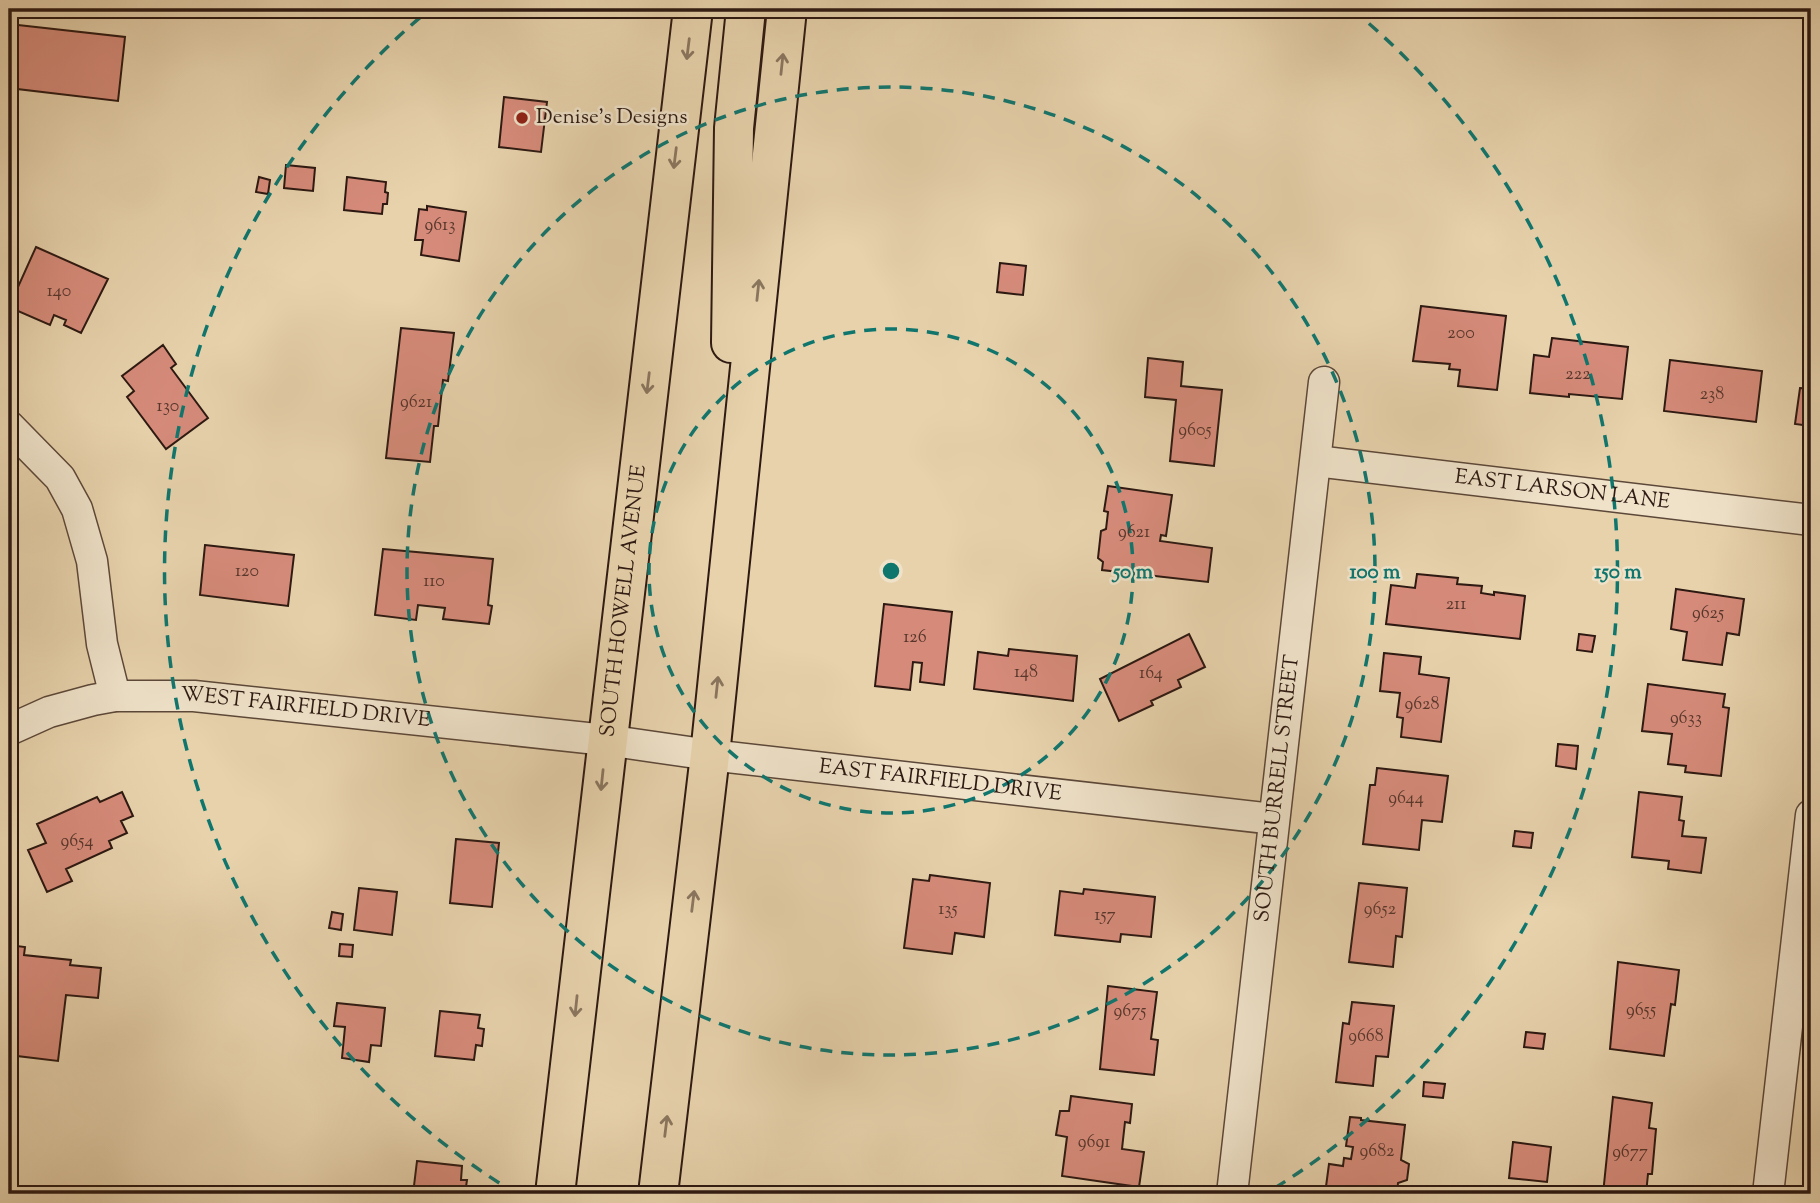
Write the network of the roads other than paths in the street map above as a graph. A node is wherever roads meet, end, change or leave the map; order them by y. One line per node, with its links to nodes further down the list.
1 (693, 9): 11 (main road, SOUTH HOWELL AVENUE, one-way to 11)
2 (746, 9): 7 (main road)
3 (787, 9): 7 (main road, one-way to 3)
4 (1324, 383): 6 (street, SOUTH BURRELL STREET)
5 (9, 426): 9 (street)
6 (1316, 461): 8 (street, EAST LARSON LANE); 14 (street, SOUTH BURRELL STREET)
7 (735, 513): 12 (main road, one-way to 7)
8 (1811, 520)
9 (115, 696): 10 (street, WEST FAIRFIELD DRIVE); 11 (street, WEST FAIRFIELD DRIVE)
10 (9, 730)
11 (606, 740): 12 (street, EAST FAIRFIELD DRIVE); 15 (main road, SOUTH HOWELL AVENUE, one-way to 15)
12 (710, 755): 14 (street, EAST FAIRFIELD DRIVE); 16 (main road, one-way to 12)
13 (1811, 815): 18 (street)
14 (1274, 819): 17 (street, SOUTH BURRELL STREET)
15 (555, 1194)
16 (658, 1194)
17 (1232, 1194)
18 (1768, 1194)

